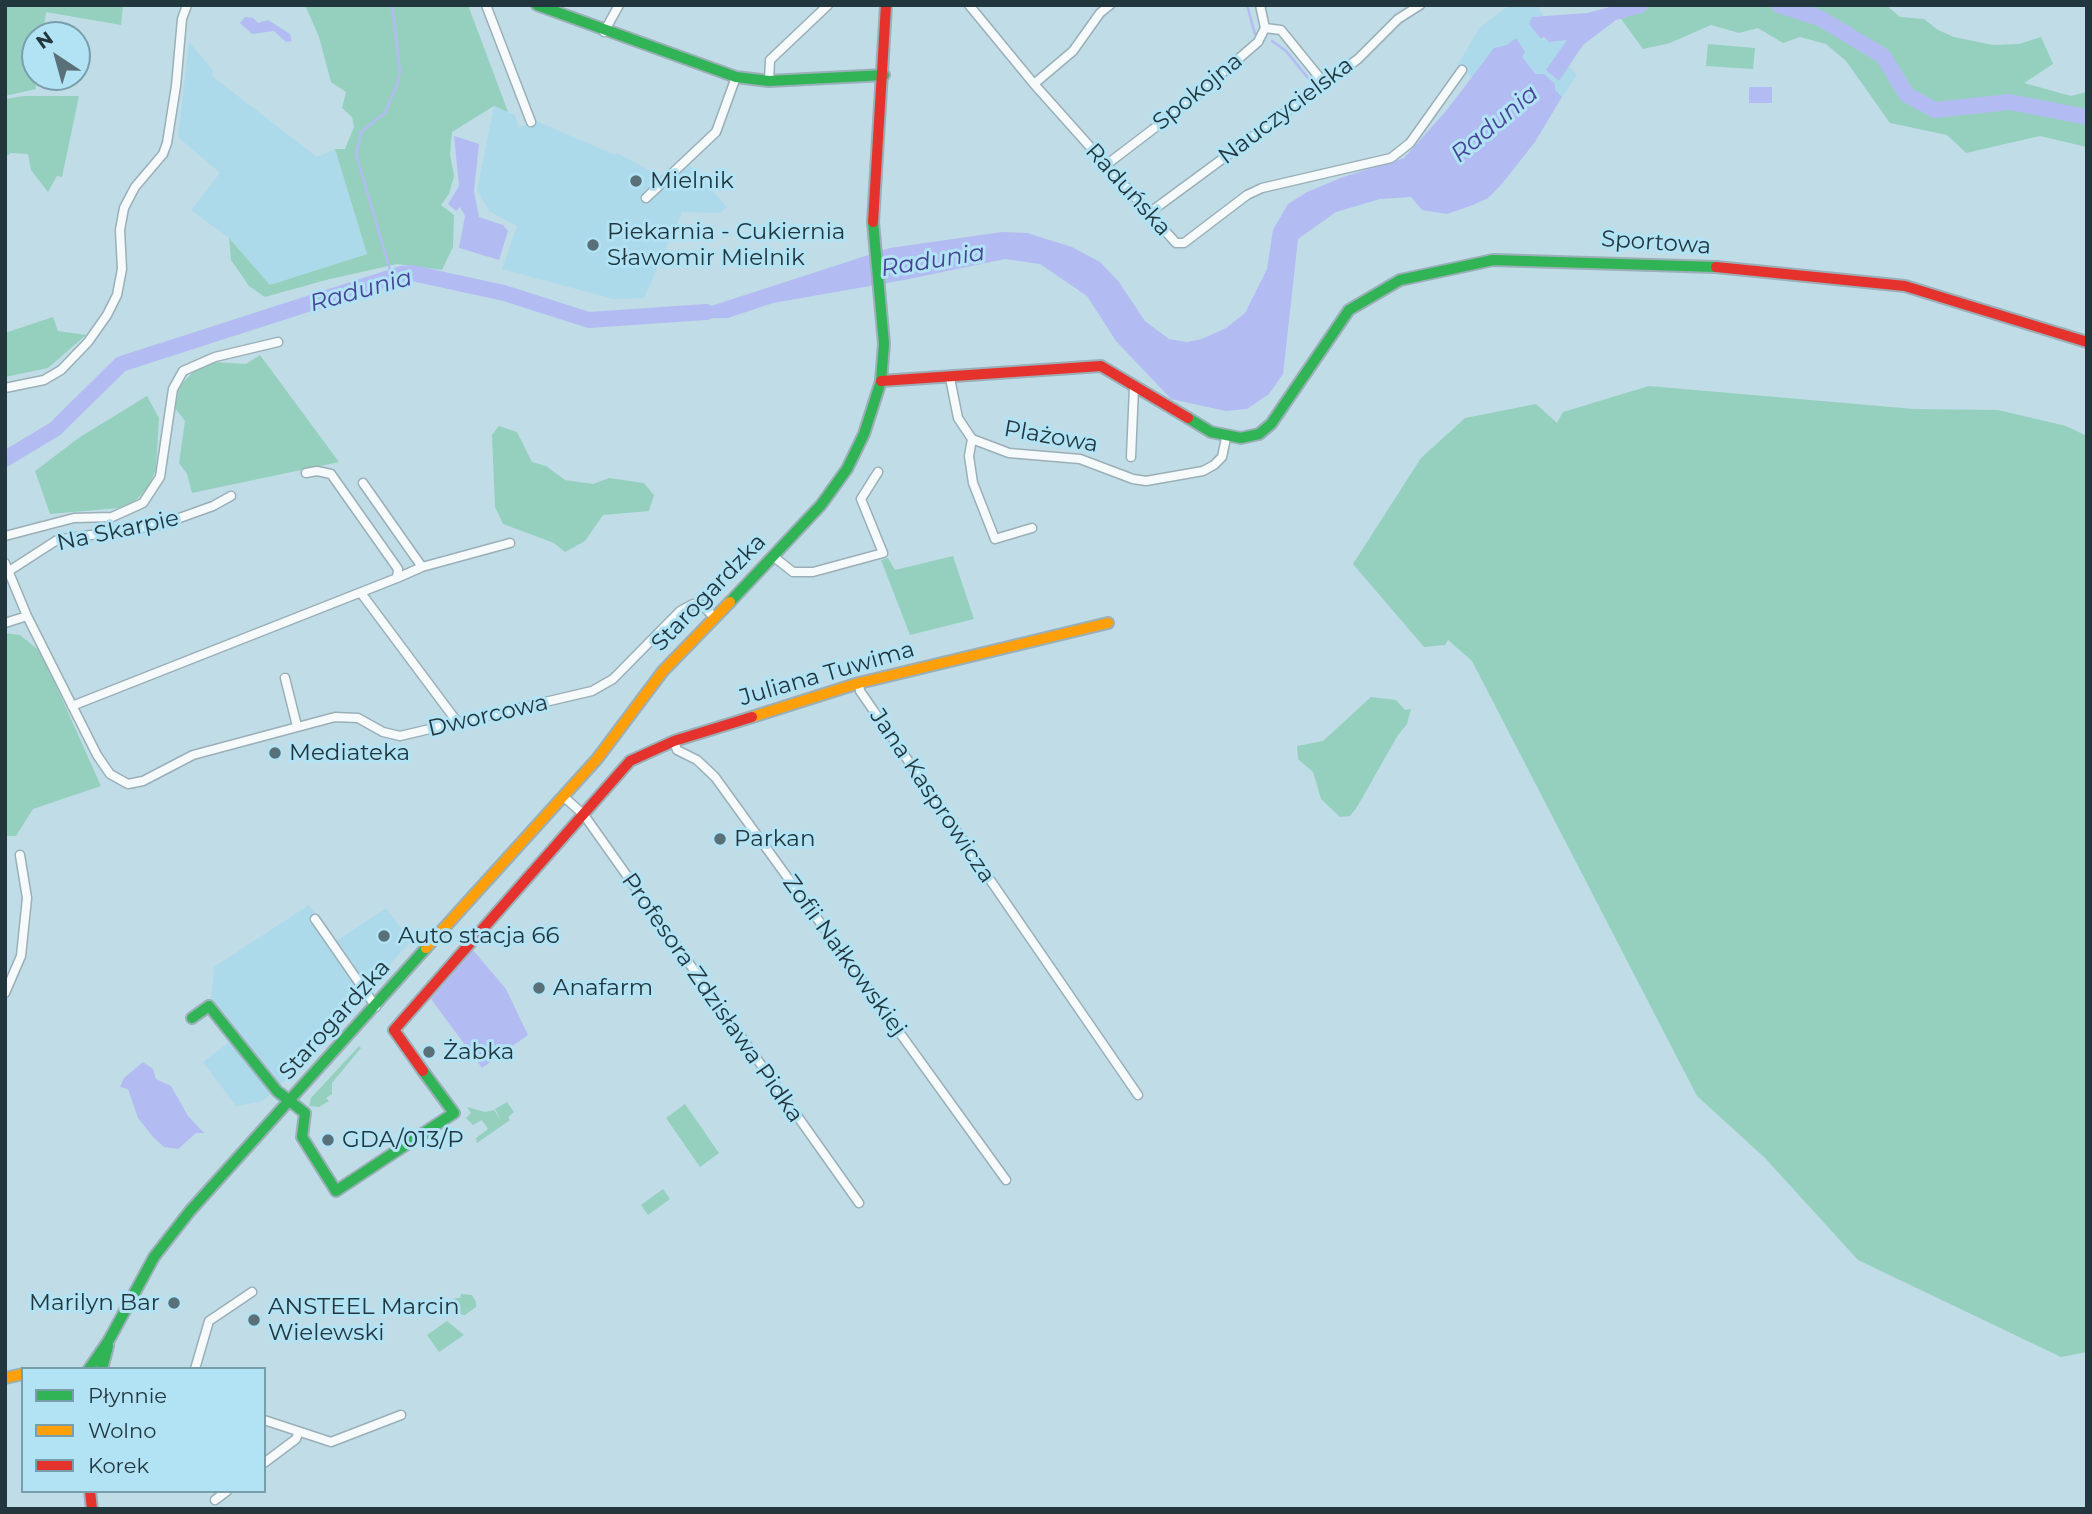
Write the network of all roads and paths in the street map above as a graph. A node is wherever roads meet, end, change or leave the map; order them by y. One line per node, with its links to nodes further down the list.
1 (187, 5): 28 (street)
2 (486, 5): 19 (street)
3 (537, 5): 12 (street)
4 (619, 5): 12 (street)
5 (828, 5): 16 (street)
6 (886, 5): 14 (street, Starogardzka)
7 (969, 5): 18 (street, Raduńska)
8 (1110, 5): 18 (street)
9 (1260, 5): 11 (street)
10 (1420, 5): 17 (street, Nauczycielska)
11 (1265, 29): 17 (street); 20 (street, Spokojna)
12 (604, 32): 15 (street)
13 (1462, 70): 22 (street, Raduńska)
14 (884, 75): 16 (street); 26 (street, Starogardzka)
15 (736, 77): 16 (street); 21 (street)
16 (769, 81)
17 (1324, 83): 22 (street, Nauczycielska)
18 (1034, 84): 20 (street, Raduńska)
19 (531, 122)
20 (1106, 165): 22 (street, Raduńska)
21 (646, 198)
22 (1149, 213)
23 (278, 342): 37 (street)
24 (2087, 342): 29 (street, Sportowa)
25 (950, 378): 26 (street); 27 (street); 30 (street)
26 (881, 380): 39 (street, Starogardzka)
27 (1134, 387): 29 (street); 31 (street, Plażowa)
28 (5, 388)
29 (1226, 438): 30 (street, Plażowa)
30 (972, 439): 36 (street)
31 (1131, 457)
32 (877, 472): 39 (street)
33 (306, 473): 42 (street)
34 (363, 483): 41 (street)
35 (231, 496): 40 (street, Na Skarpie)
36 (1032, 528)
37 (5, 536)
38 (510, 543): 41 (street)
39 (774, 557): 45 (street, Starogardzka)
40 (7, 567): 44 (street, Dworcowa)
41 (422, 567): 42 (street)
42 (397, 578): 43 (street)
43 (361, 593): 50 (street); 51 (street)
44 (27, 615): 47 (street); 50 (street, Dworcowa)
45 (715, 618): 51 (street, Dworcowa); 54 (street, Starogardzka)
46 (1108, 622): 49 (street, Juliana Tuwima)
47 (5, 623)
48 (285, 678): 52 (street)
49 (859, 683): 53 (street, Juliana Tuwima); 61 (street, Jana Kasprowicza)
50 (72, 706): 52 (street, Dworcowa)
51 (457, 723): 52 (street, Dworcowa)
52 (297, 726)
53 (674, 741): 55 (street, Juliana Tuwima); 64 (street, Zofii Nałkowskiej)
54 (563, 796): 55 (street, Profesora Zdzisława Pidka); 59 (street, Starogardzka)
55 (583, 815): 63 (street, Juliana Tuwima); 65 (street, Profesora Zdzisława Pidka)
56 (20, 855): 58 (street)
57 (315, 919): 59 (street)
58 (5, 993)
59 (376, 1007): 62 (street, Starogardzka)
60 (192, 1018): 62 (street)
61 (1138, 1095)
62 (291, 1101): 63 (street, Starogardzka); 67 (street, Starogardzka)
63 (454, 1113)
64 (1006, 1180)
65 (859, 1203)
66 (252, 1292): 70 (street)
67 (109, 1340): 68 (street, Starogardzka); 69 (street, Starogardzka)
68 (90, 1367)
69 (102, 1367)
70 (196, 1367)
71 (401, 1415): 73 (street)
72 (266, 1421): 73 (street)
73 (299, 1432): 74 (street)
74 (266, 1462)
75 (224, 1493): 76 (street)
76 (215, 1500)

